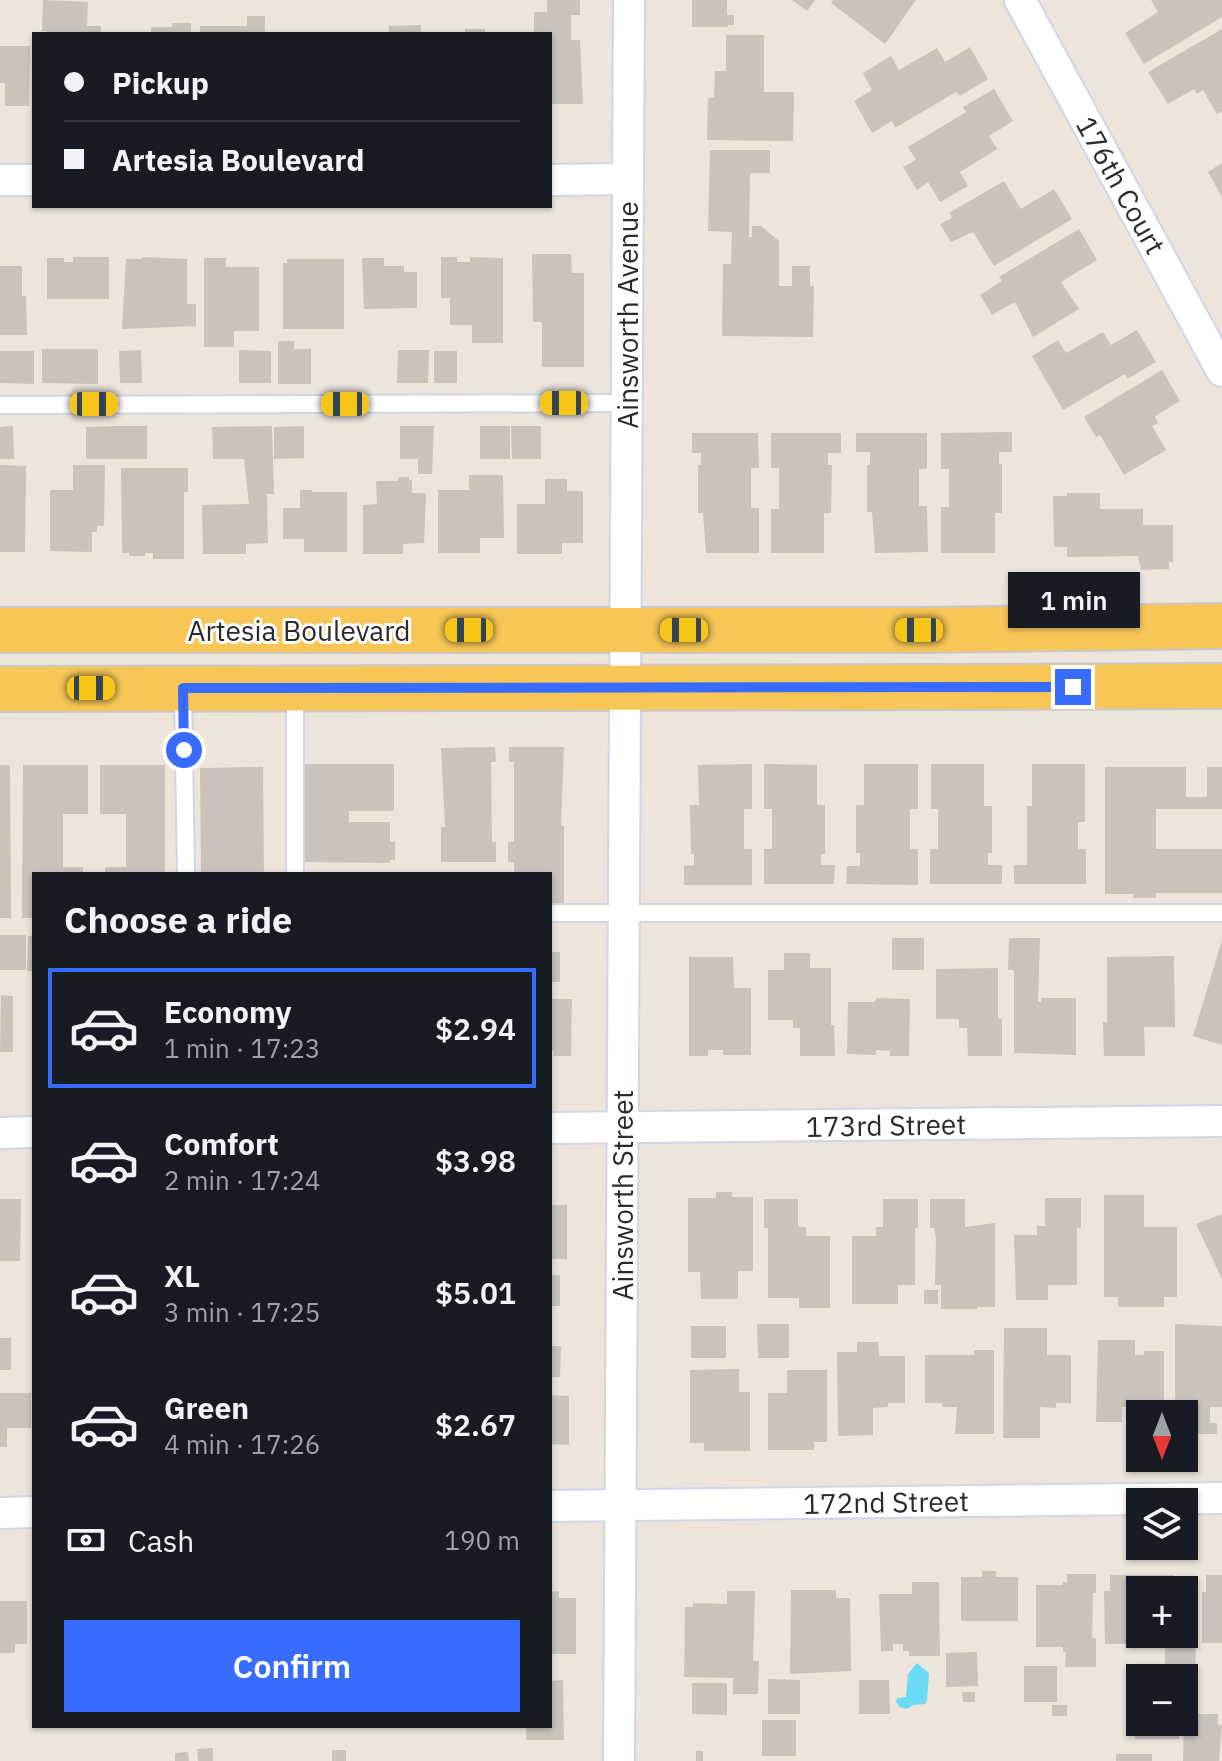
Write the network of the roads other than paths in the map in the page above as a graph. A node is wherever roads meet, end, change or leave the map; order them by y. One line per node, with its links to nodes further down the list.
1 (629, 0): 3 (street, Ainsworth Avenue)
2 (1020, 0): 7 (street, 176th Court)
3 (628, 179): 6 (street); 8 (street, Ainsworth Avenue)
4 (0, 180): 5 (street)
5 (32, 180)
6 (552, 180)
7 (1222, 371)
8 (627, 403): 9 (lane); 12 (street, Ainsworth Avenue)
9 (0, 405)
10 (1222, 626): 12 (main road, Artesia Boulevard)
11 (0, 630): 12 (main road, Artesia Boulevard)
12 (626, 630): 17 (street, Ainsworth Street)
13 (1222, 686): 17 (main road, Artesia Boulevard)
14 (295, 687): 15 (main road, Artesia Boulevard); 17 (main road, Artesia Boulevard); 19 (lane)
15 (183, 688): 16 (main road, Artesia Boulevard); 18 (lane)
16 (0, 689)
17 (626, 689): 20 (street, Ainsworth Street)
18 (186, 872)
19 (295, 872)
20 (624, 912): 21 (lane); 22 (lane); 24 (street, Ainsworth Street)
21 (552, 913)
22 (1222, 913)
23 (1222, 1121): 24 (street, 173rd Street)
24 (623, 1127): 25 (street, 173rd Street); 29 (street, Ainsworth Street)
25 (552, 1128)
26 (32, 1132): 27 (street)
27 (0, 1133)
28 (1222, 1498): 29 (street, 172nd Street)
29 (620, 1505): 30 (street, 172nd Street); 33 (street, Ainsworth Street)
30 (552, 1506)
31 (32, 1512): 32 (street)
32 (0, 1513)
33 (619, 1761)

